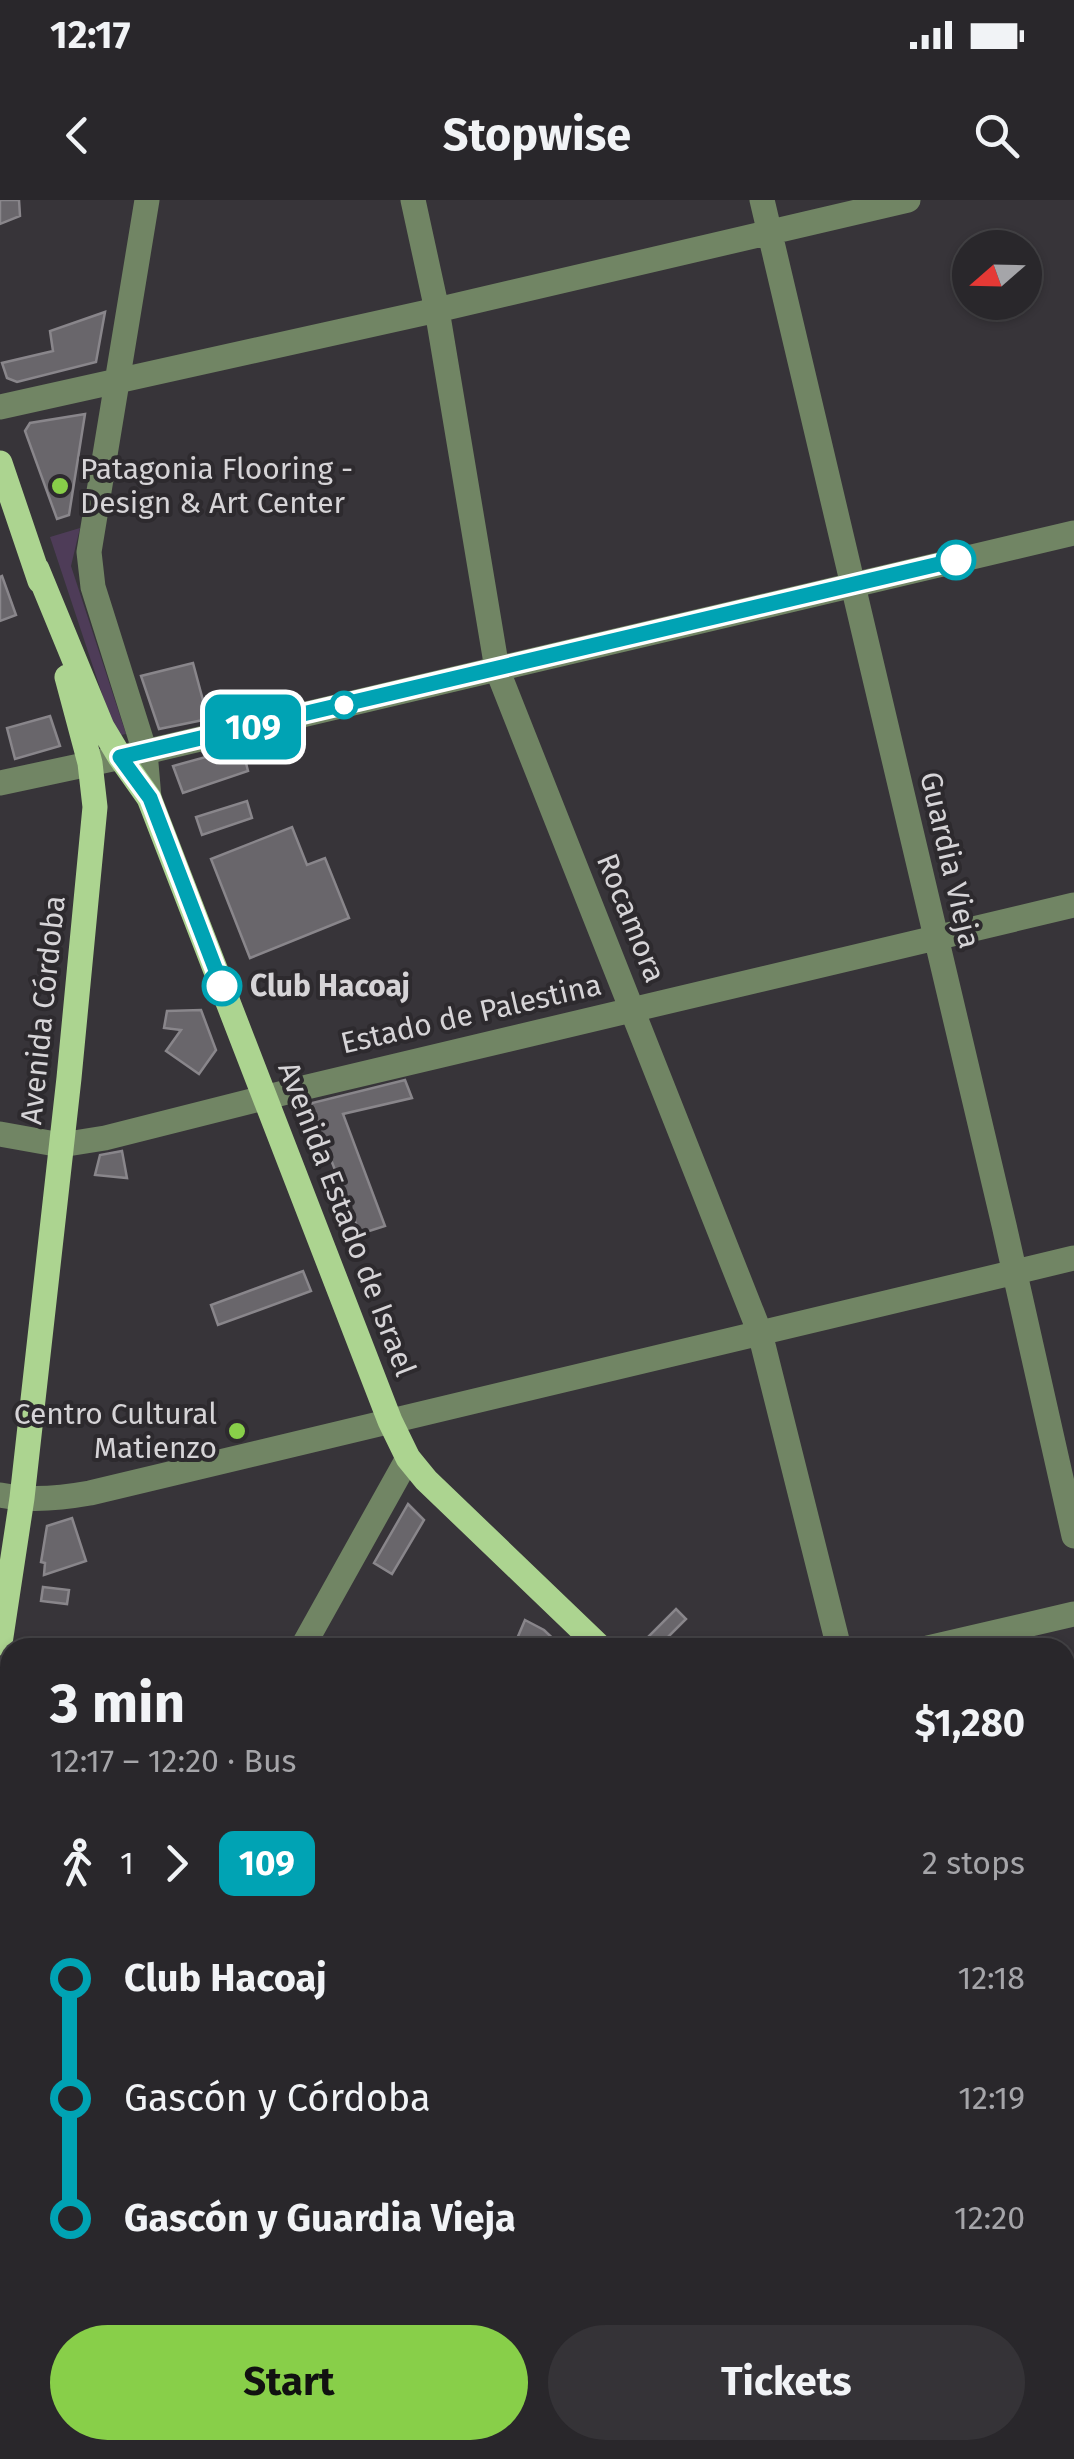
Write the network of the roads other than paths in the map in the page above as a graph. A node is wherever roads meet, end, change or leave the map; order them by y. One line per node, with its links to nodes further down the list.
1 (146, 200): 7 (street)
2 (412, 200): 6 (street, Rocamora)
3 (762, 200): 5 (street, Guardia Vieja)
4 (908, 200): 5 (street)
5 (770, 232): 6 (street); 12 (street, Guardia Vieja)
6 (437, 310): 7 (street); 13 (street, Rocamora)
7 (117, 381): 8 (street); 14 (street)
8 (0, 407)
9 (0, 463): 11 (main road, Avenida Córdoba)
10 (1074, 532): 12 (street)
11 (37, 569): 14 (main road, Avenida Córdoba); 15 (main road, Avenida Córdoba)
12 (852, 585): 13 (street); 18 (street, Guardia Vieja)
13 (497, 669): 14 (street); 19 (street, Rocamora)
14 (132, 755): 15 (street); 20 (main road, Avenida Estado de Israel)
15 (90, 763): 16 (street); 22 (main road, Avenida Córdoba)
16 (0, 783)
17 (1074, 904): 18 (street, Estado de Palestina)
18 (936, 938): 19 (street, Estado de Palestina); 24 (street, Guardia Vieja)
19 (632, 1010): 20 (street, Estado de Palestina); 25 (street, Rocamora)
20 (266, 1098): 22 (street, Estado de Palestina); 26 (main road, Avenida Estado de Israel)
21 (0, 1134): 22 (street, Estado de Palestina)
22 (61, 1146): 28 (main road, Avenida Córdoba)
23 (1074, 1258): 24 (street)
24 (1015, 1273): 25 (street); 29 (street, Guardia Vieja)
25 (760, 1334): 26 (street); 35 (street, Rocamora)
26 (390, 1421): 27 (main road, Avenida Estado de Israel); 28 (street)
27 (408, 1458): 33 (street); 34 (main road, Avenida Estado de Israel)
28 (10, 1507): 30 (main road, Avenida Córdoba)
29 (1074, 1536)
30 (5, 1570): 32 (main road, Avenida Córdoba)
31 (1074, 1614): 36 (street)
32 (0, 1638)
33 (308, 1638)
34 (590, 1638)
35 (836, 1638)
36 (971, 1638)

